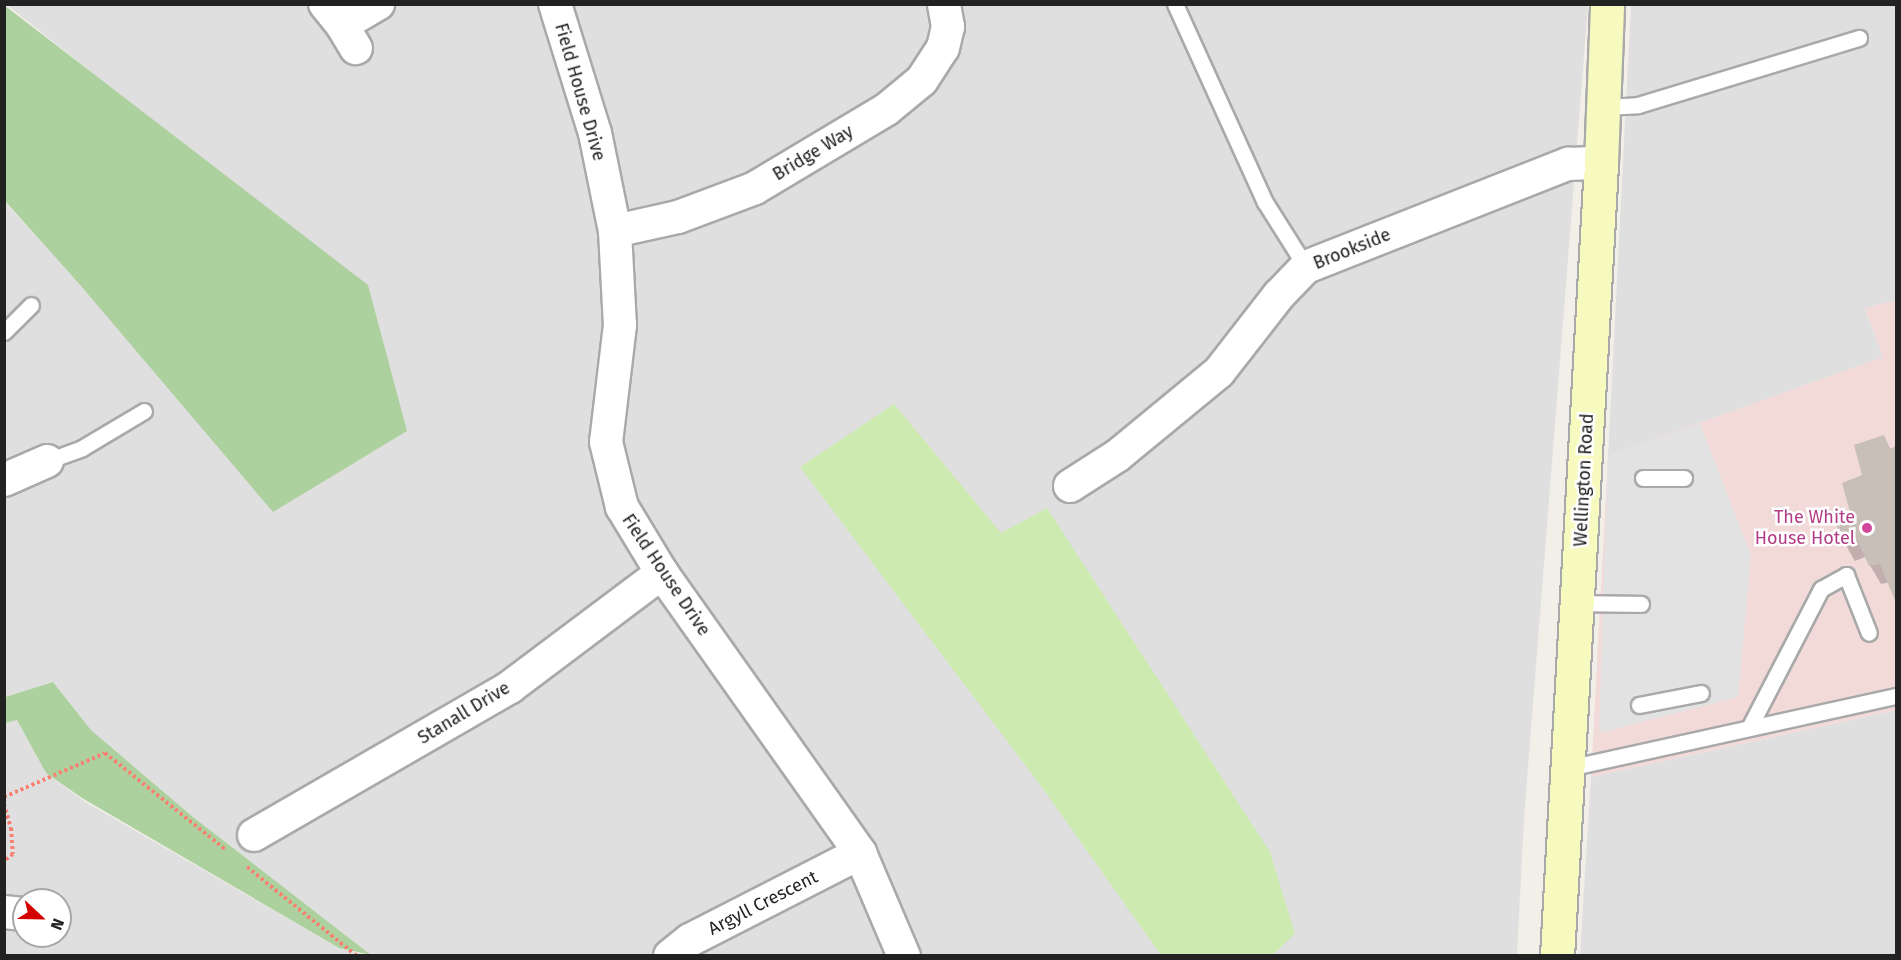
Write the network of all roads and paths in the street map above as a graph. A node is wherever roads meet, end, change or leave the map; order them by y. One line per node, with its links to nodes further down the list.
1 (378, 4): 6 (street)
2 (555, 4): 10 (street, Field House Drive)
3 (944, 4): 10 (street, Bridge Way)
4 (1175, 4): 11 (lane)
5 (1607, 4): 8 (street, Wellington Road)
6 (341, 26)
7 (1859, 38): 8 (lane)
8 (1604, 107): 9 (street, Wellington Road)
9 (1601, 164): 11 (street, Brookside); 21 (street, Wellington Road)
10 (615, 231): 20 (street, Field House Drive)
11 (1306, 267): 19 (street, Brookside)
12 (31, 305): 13 (lane)
13 (4, 332)
14 (144, 411): 15 (lane)
15 (47, 461): 18 (street)
16 (1643, 478): 17 (lane)
17 (1684, 478)
18 (5, 479)
19 (1070, 486)
20 (662, 573): 31 (street, Stanall Drive); 33 (street, Field House Drive)
21 (1578, 603): 22 (lane); 28 (street, Wellington Road)
22 (1641, 604)
23 (1869, 633): 27 (lane)
24 (1701, 693): 26 (lane)
25 (1896, 696): 27 (lane)
26 (1639, 705)
27 (1749, 729): 28 (lane)
28 (1568, 768): 39 (street, Wellington Road)
29 (4, 798): 32 (path)
30 (4, 804): 34 (path)
31 (254, 836)
32 (226, 850)
33 (860, 853): 37 (street, Argyll Crescent); 38 (street, Field House Drive)
34 (4, 861)
35 (245, 866): 36 (path)
36 (357, 956)
37 (670, 956)
38 (904, 956)
39 (1557, 956)

